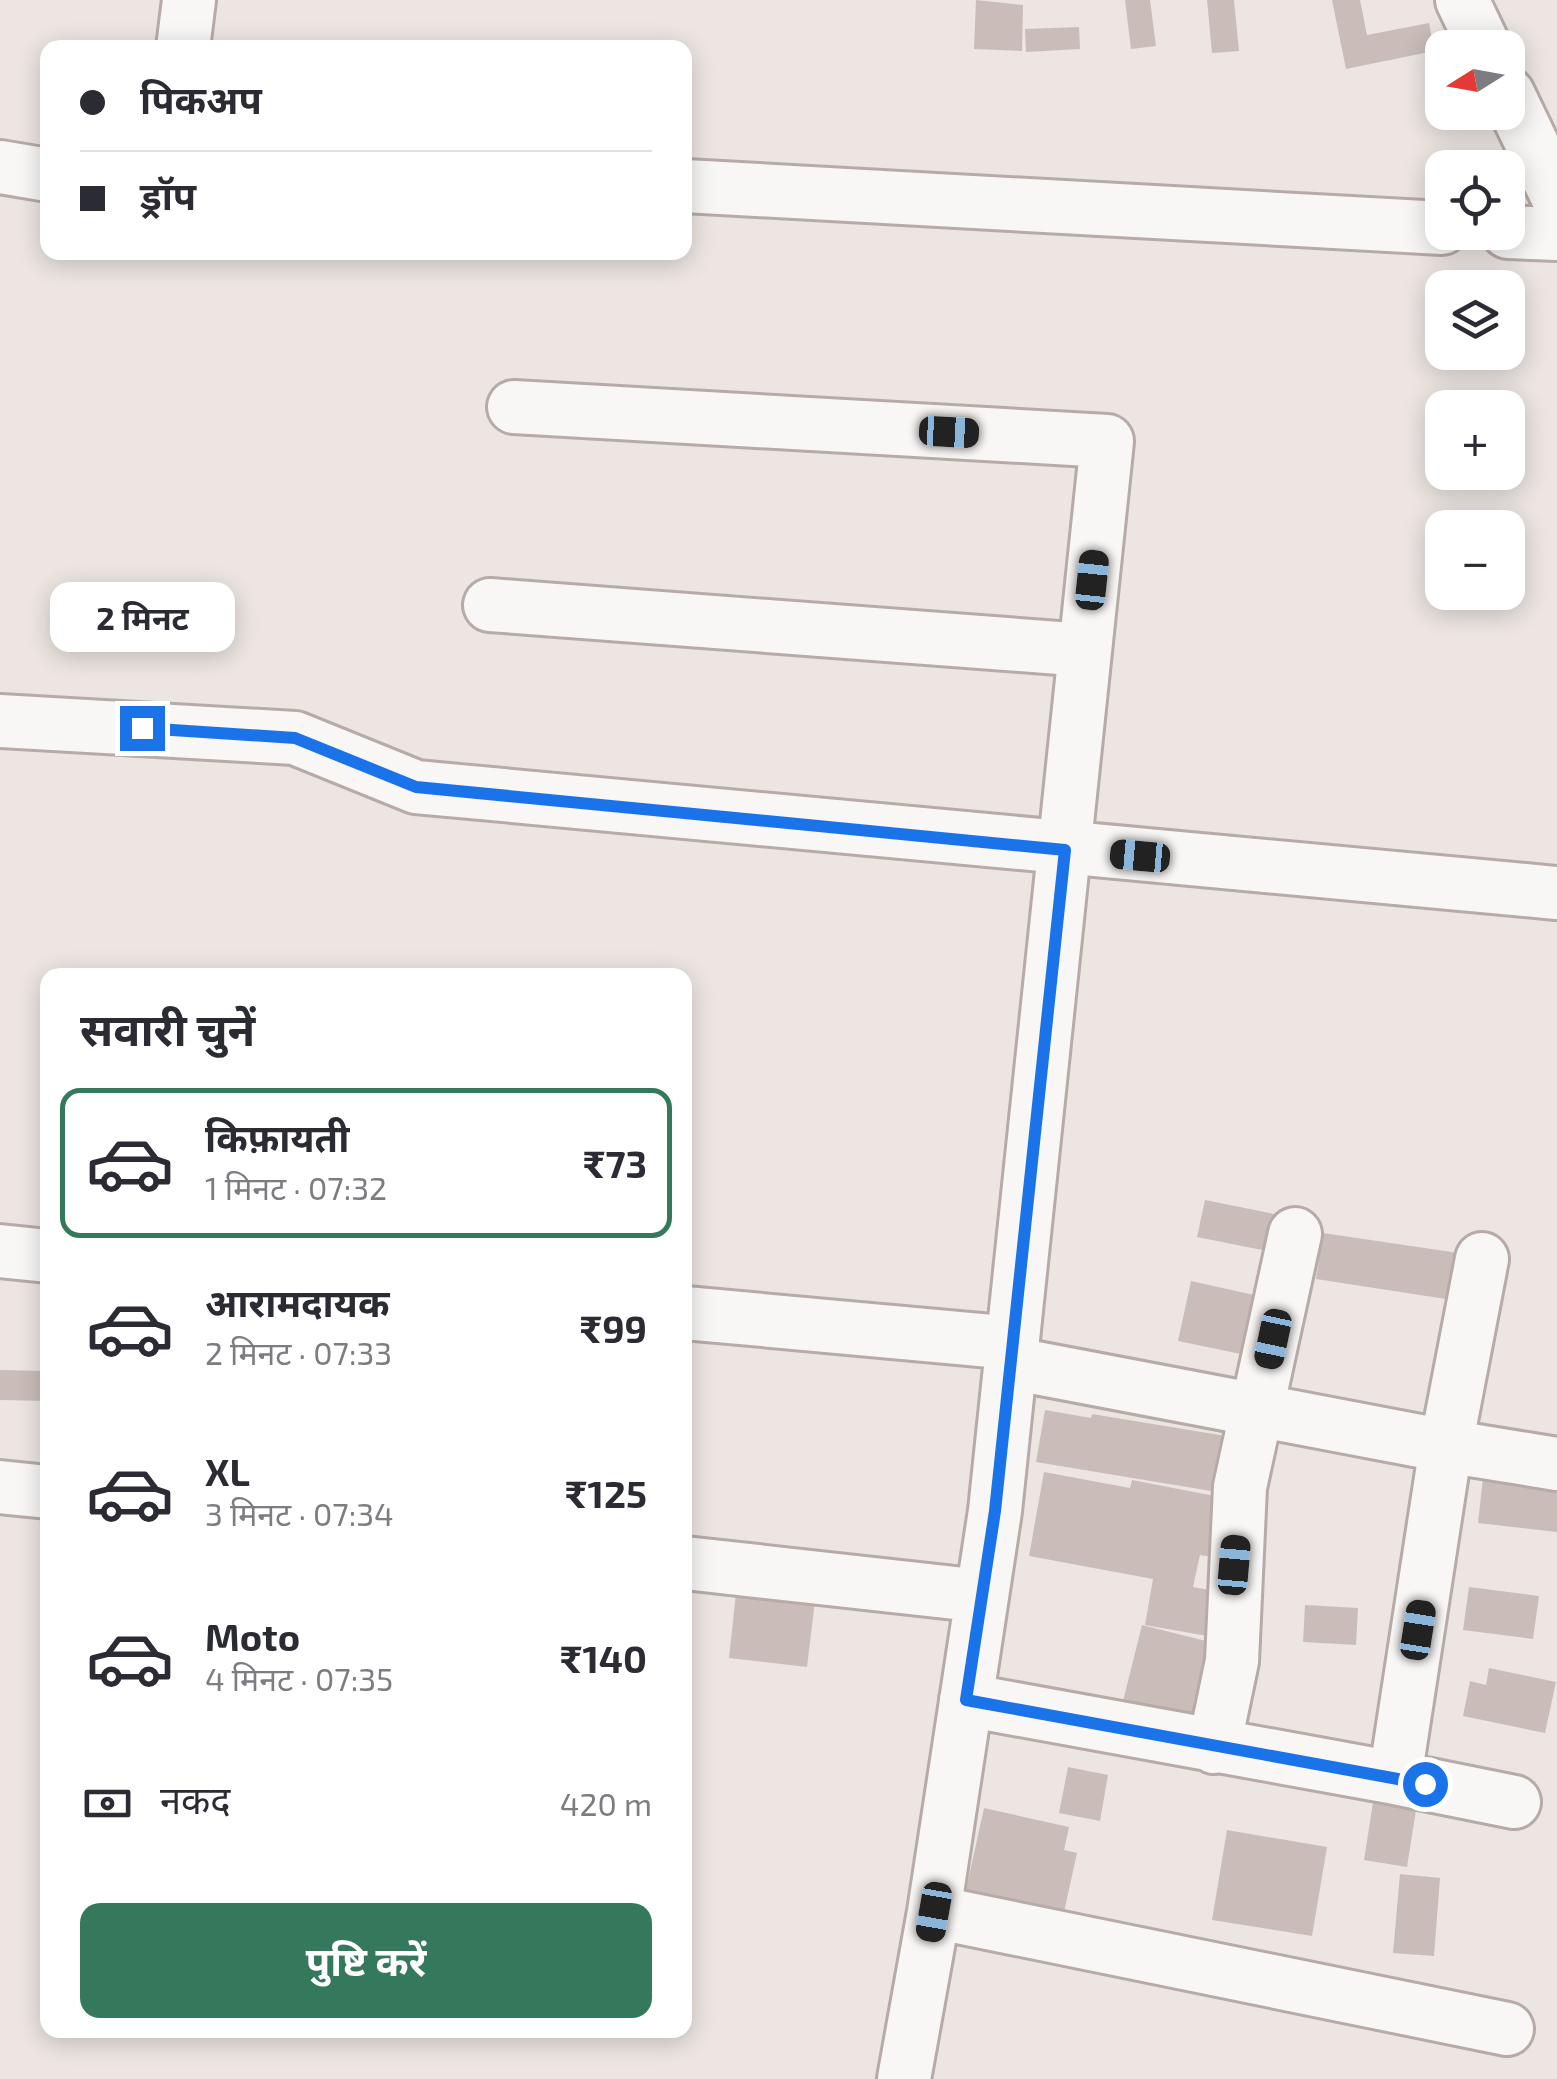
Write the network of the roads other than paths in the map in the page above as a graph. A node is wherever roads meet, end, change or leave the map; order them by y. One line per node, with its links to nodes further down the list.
1 (190, 0): 4 (street)
2 (1462, 0): 3 (street)
3 (1476, 30)
4 (184, 40)
5 (1525, 129): 9 (street)
6 (0, 167): 7 (street)
7 (40, 174)
8 (692, 186): 10 (street)
9 (1557, 196)
10 (1425, 227)
11 (1525, 233): 12 (street)
12 (1557, 234)
13 (514, 407): 15 (street)
14 (490, 605): 15 (street)
15 (1085, 650): 17 (street)
16 (0, 721): 17 (street)
17 (1065, 850): 18 (street); 24 (street)
18 (1557, 893)
19 (1296, 1234): 25 (street)
20 (0, 1251): 21 (street)
21 (40, 1255)
22 (1482, 1259): 26 (street)
23 (692, 1314): 24 (street)
24 (1011, 1353): 25 (street); 31 (street)
25 (1258, 1410): 26 (street); 33 (street)
26 (1446, 1446): 27 (street); 34 (street)
27 (1557, 1464)
28 (0, 1487): 29 (street)
29 (40, 1491)
30 (692, 1564): 31 (street)
31 (982, 1596): 32 (street)
32 (966, 1700): 33 (street); 36 (street)
33 (1214, 1746): 34 (street)
34 (1395, 1778): 35 (street)
35 (1514, 1802)
36 (934, 1912): 37 (street); 38 (street)
37 (1507, 2029)
38 (904, 2079)

